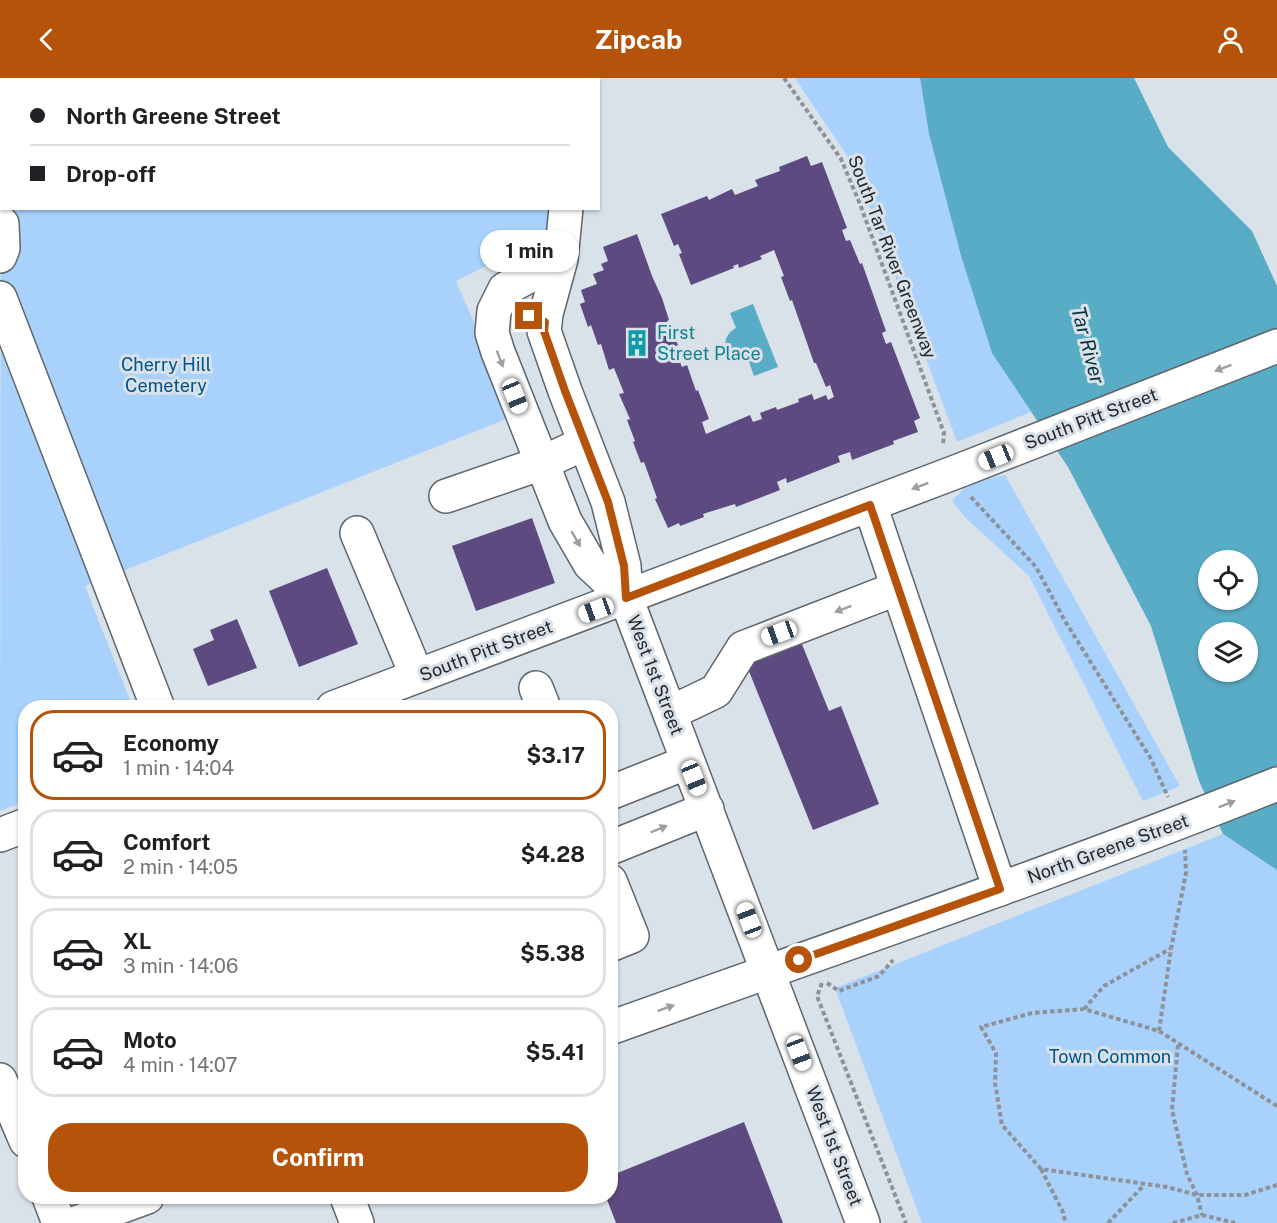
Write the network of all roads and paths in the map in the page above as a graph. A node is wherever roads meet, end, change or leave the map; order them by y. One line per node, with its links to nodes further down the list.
1 (784, 78): 11 (path, South Tar River Greenway)
2 (566, 210): 5 (main road)
3 (0, 222): 4 (main road)
4 (0, 256)
5 (561, 259): 7 (main road); 8 (main road)
6 (0, 298): 20 (main road)
7 (498, 303): 8 (main road); 12 (main road, one-way to 12)
8 (545, 322): 10 (main road)
9 (1277, 346): 13 (main road, South Pitt Street, one-way to 13)
10 (585, 443): 12 (main road); 18 (main road)
11 (937, 449)
12 (542, 463): 14 (main road); 18 (main road, one-way to 18)
13 (971, 480): 15 (main road, South Pitt Street, one-way to 15); 27 (path)
14 (446, 496)
15 (870, 505): 17 (main road); 18 (main road, South Pitt Street)
16 (357, 533): 19 (main road)
17 (898, 588): 22 (main road, one-way to 22); 31 (main road)
18 (626, 598): 19 (main road, South Pitt Street); 22 (main road, West 1st Street)
19 (417, 676): 21 (main road, South Pitt Street)
20 (155, 700)
21 (354, 700)
22 (670, 713): 23 (main road, West 1st Street)
23 (688, 762): 25 (main road); 26 (main road, West 1st Street)
24 (1277, 784): 27 (main road, North Greene Street, one-way to 24)
25 (618, 790)
26 (707, 809): 30 (main road, one-way to 26); 36 (main road, West 1st Street)
27 (1176, 821): 31 (main road, North Greene Street); 34 (path)
28 (18, 828): 29 (main road)
29 (0, 834)
30 (618, 845)
31 (1000, 889): 36 (main road, North Greene Street)
32 (618, 901): 33 (main road)
33 (618, 942)
34 (1171, 949): 37 (path); 39 (path)
35 (896, 958): 56 (path)
36 (768, 971): 38 (main road, North Greene Street, one-way to 36); 55 (main road, West 1st Street)
37 (1084, 1009): 39 (path); 44 (path)
38 (618, 1025)
39 (1159, 1031): 40 (path)
40 (1178, 1045): 42 (path); 47 (path)
41 (0, 1080): 43 (main road)
42 (1277, 1106)
43 (18, 1122)
44 (1041, 1169): 45 (path); 57 (path)
45 (1144, 1184): 47 (path); 58 (path)
46 (1277, 1185): 47 (path)
47 (1197, 1195): 51 (path)
48 (52, 1204): 52 (main road)
49 (128, 1204): 53 (main road)
50 (350, 1204): 54 (main road)
51 (1202, 1215): 59 (path); 60 (path)
52 (59, 1223)
53 (76, 1223)
54 (357, 1223)
55 (863, 1223)
56 (906, 1223)
57 (1065, 1223)
58 (1108, 1223)
59 (1173, 1223)
60 (1235, 1223)

